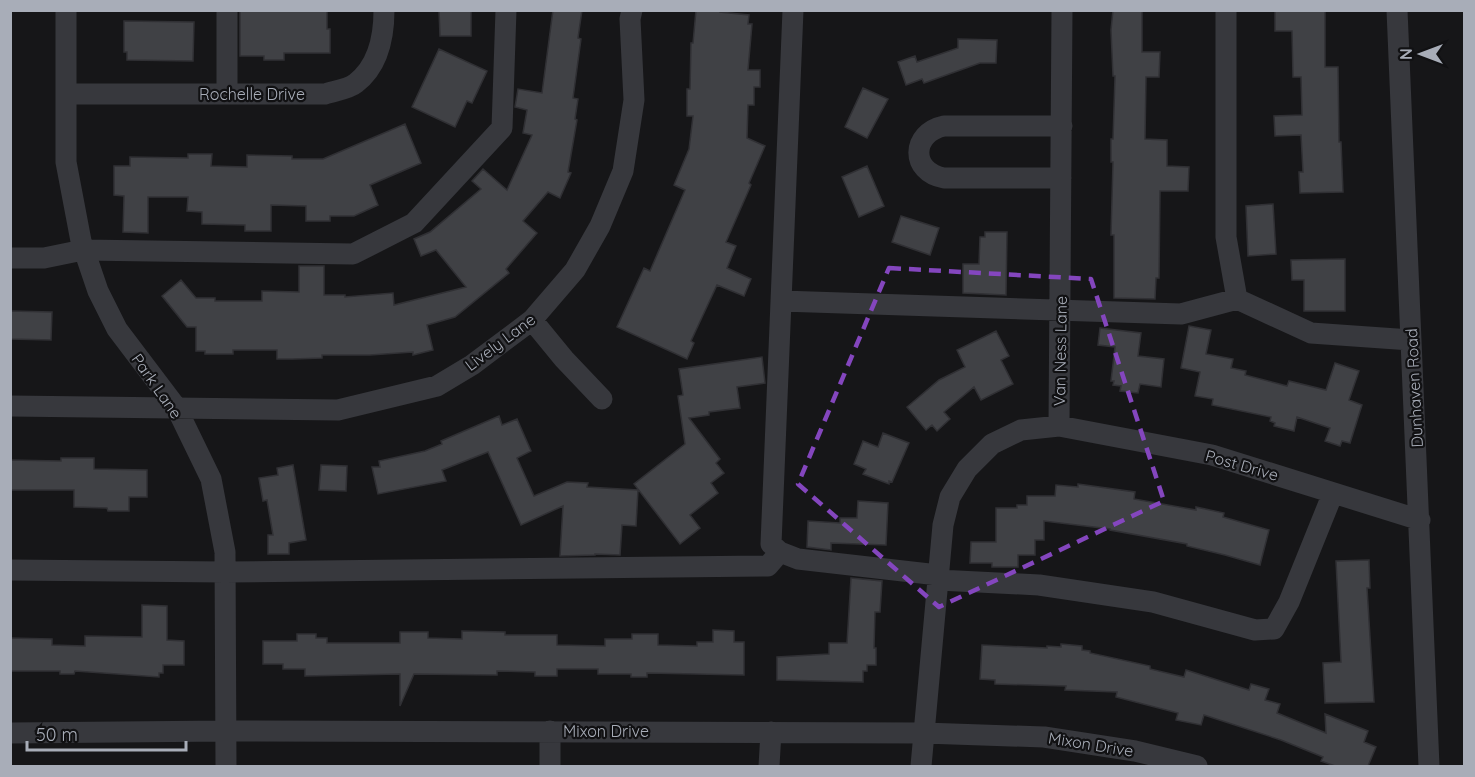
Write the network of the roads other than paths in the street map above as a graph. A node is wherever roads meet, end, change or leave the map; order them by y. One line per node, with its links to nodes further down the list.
1 (66, 10): 10 (street, Park Lane)
2 (227, 10): 11 (street)
3 (384, 10): 11 (street, Rochelle Drive)
4 (506, 10): 14 (street)
5 (632, 10): 19 (street, Lively Lane)
6 (793, 10): 17 (street)
7 (1062, 10): 12 (street, Van Ness Lane)
8 (1226, 10): 16 (street)
9 (1397, 10): 20 (street, Dunhaven Road)
10 (66, 94): 11 (street, Rochelle Drive); 14 (street, Park Lane)
11 (227, 94)
12 (1062, 126): 13 (street, Van Ness Lane); 13 (street)
13 (1061, 178): 18 (street, Van Ness Lane)
14 (84, 250): 15 (street); 23 (street, Park Lane)
15 (10, 258)
16 (1237, 299): 18 (street); 20 (street)
17 (781, 301): 18 (street); 27 (street)
18 (1060, 312): 24 (street, Van Ness Lane)
19 (532, 320): 21 (street); 23 (street, Lively Lane)
20 (1412, 340): 26 (street, Dunhaven Road)
21 (603, 399)
22 (10, 406): 23 (street, Lively Lane)
23 (176, 407): 29 (street, Park Lane)
24 (1059, 426): 25 (street, Post Drive); 30 (street, Van Ness Lane)
25 (1333, 493): 26 (street, Post Drive); 30 (street)
26 (1420, 520): 41 (street, Dunhaven Road)
27 (780, 552): 29 (street); 30 (street)
28 (10, 570): 29 (street)
29 (225, 572): 31 (street, Park Lane)
30 (938, 578): 35 (street, Van Ness Lane)
31 (226, 731): 32 (street, Mixon Drive); 34 (street, Mixon Drive); 36 (street, Park Lane)
32 (550, 731): 33 (street, Mixon Drive); 37 (street)
33 (771, 732): 35 (street, Mixon Drive); 38 (street)
34 (10, 733)
35 (924, 733): 39 (street, Van Ness Lane); 40 (street, Mixon Drive)
36 (226, 766)
37 (550, 766)
38 (769, 766)
39 (921, 766)
40 (1197, 766)
41 (1430, 766)

